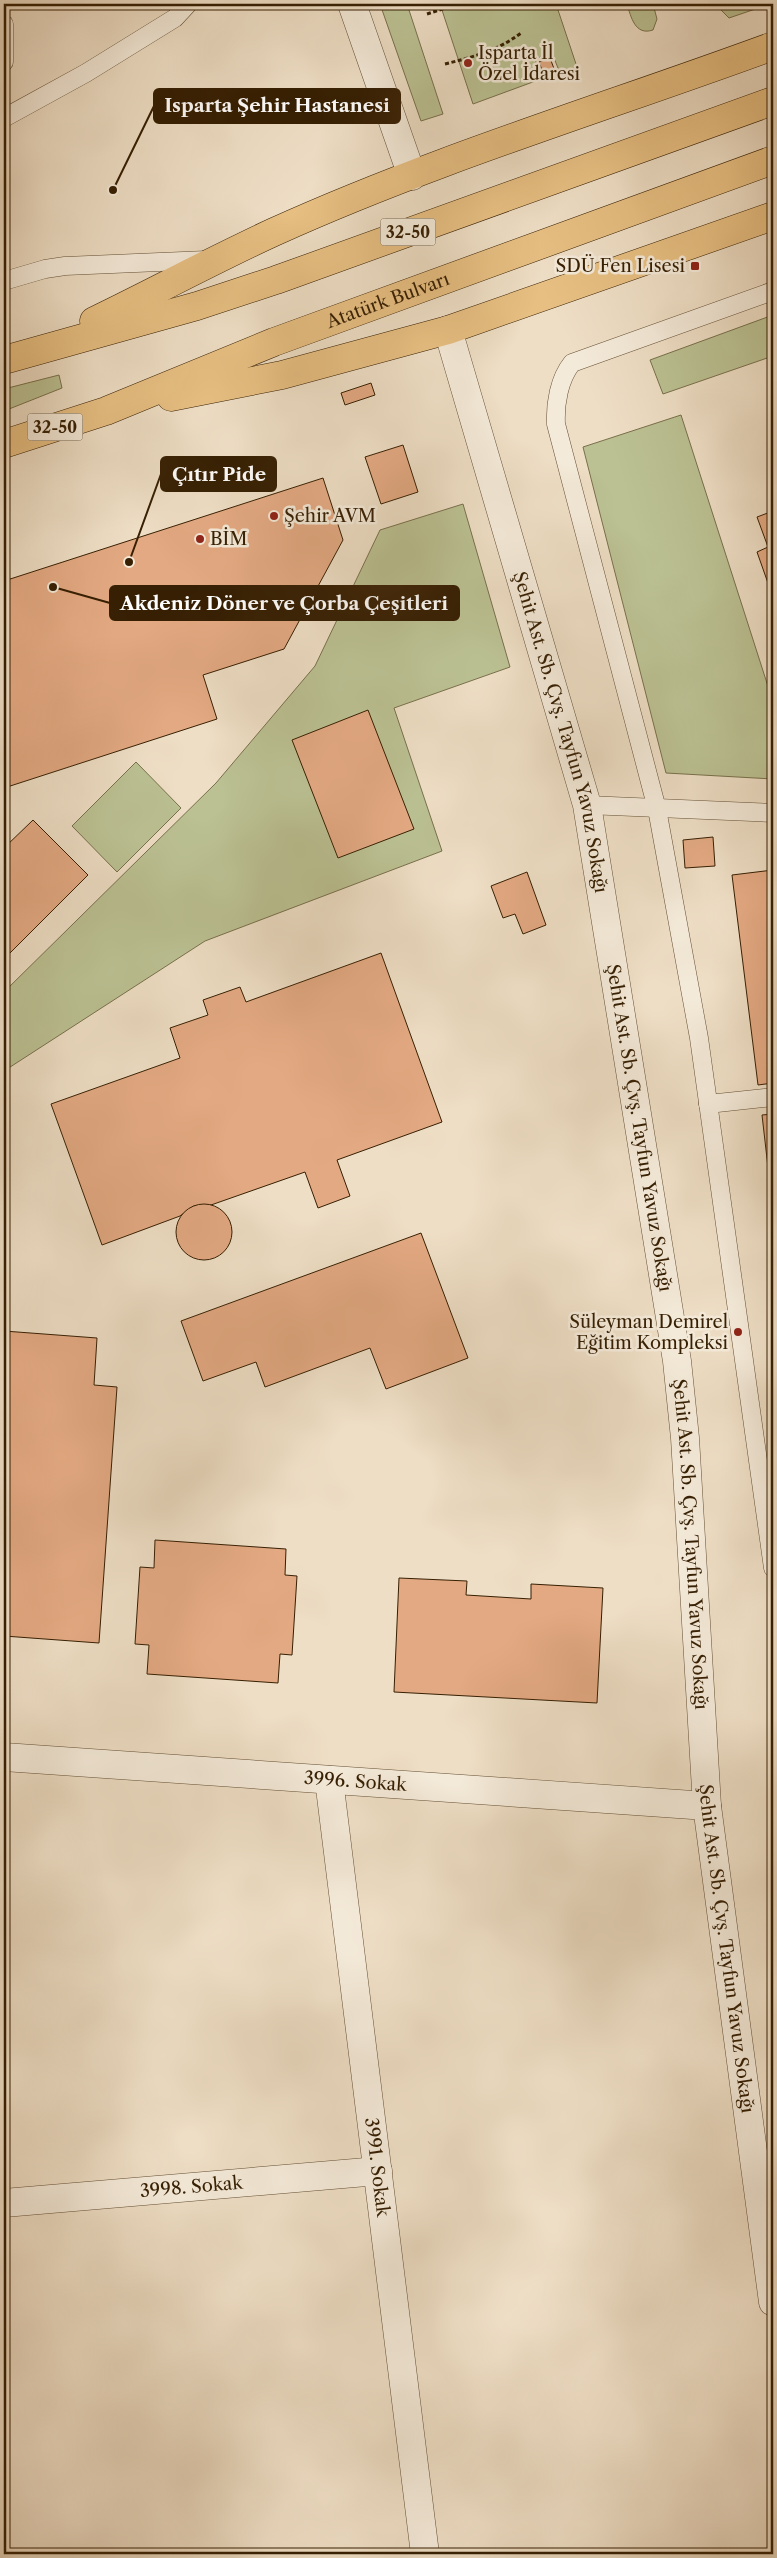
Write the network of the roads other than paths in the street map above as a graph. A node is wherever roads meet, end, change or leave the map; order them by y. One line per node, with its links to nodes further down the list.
1 (188, 4): 7 (lane)
2 (352, 4): 9 (street)
3 (4, 24): 5 (lane)
4 (773, 46): 9 (main road)
5 (4, 62)
6 (773, 101): 15 (main road, 32-50)
7 (4, 118)
8 (773, 160): 17 (main road, Atatürk Bulvarı / 32-50)
9 (412, 176): 11 (main road)
10 (773, 216): 14 (main road)
11 (218, 259): 12 (lane); 15 (main road)
12 (4, 282)
13 (773, 291): 20 (lane)
14 (448, 330): 17 (main road); 19 (street, Şehit Ast. Sb. Çvş. Tayfun Yavuz Sokağı)
15 (37, 350): 16 (main road, 32-50)
16 (4, 360)
17 (106, 411): 18 (main road, Atatürk Bulvarı / 32-50)
18 (4, 444)
19 (587, 805): 20 (lane); 27 (street, Şehit Ast. Sb. Çvş. Tayfun Yavuz Sokağı)
20 (657, 809): 21 (lane); 23 (lane)
21 (773, 813)
22 (773, 1097): 23 (lane)
23 (708, 1104): 24 (lane)
24 (773, 1568)
25 (4, 1757): 26 (street, 3996. Sokak)
26 (329, 1780): 27 (street, 3996. Sokak); 28 (street, 3991. Sokak)
27 (707, 1806): 30 (street, Şehit Ast. Sb. Çvş. Tayfun Yavuz Sokağı)
28 (378, 2171): 29 (street, 3998. Sokak); 31 (street, 3991. Sokak)
29 (4, 2203)
30 (773, 2302)
31 (425, 2554)

